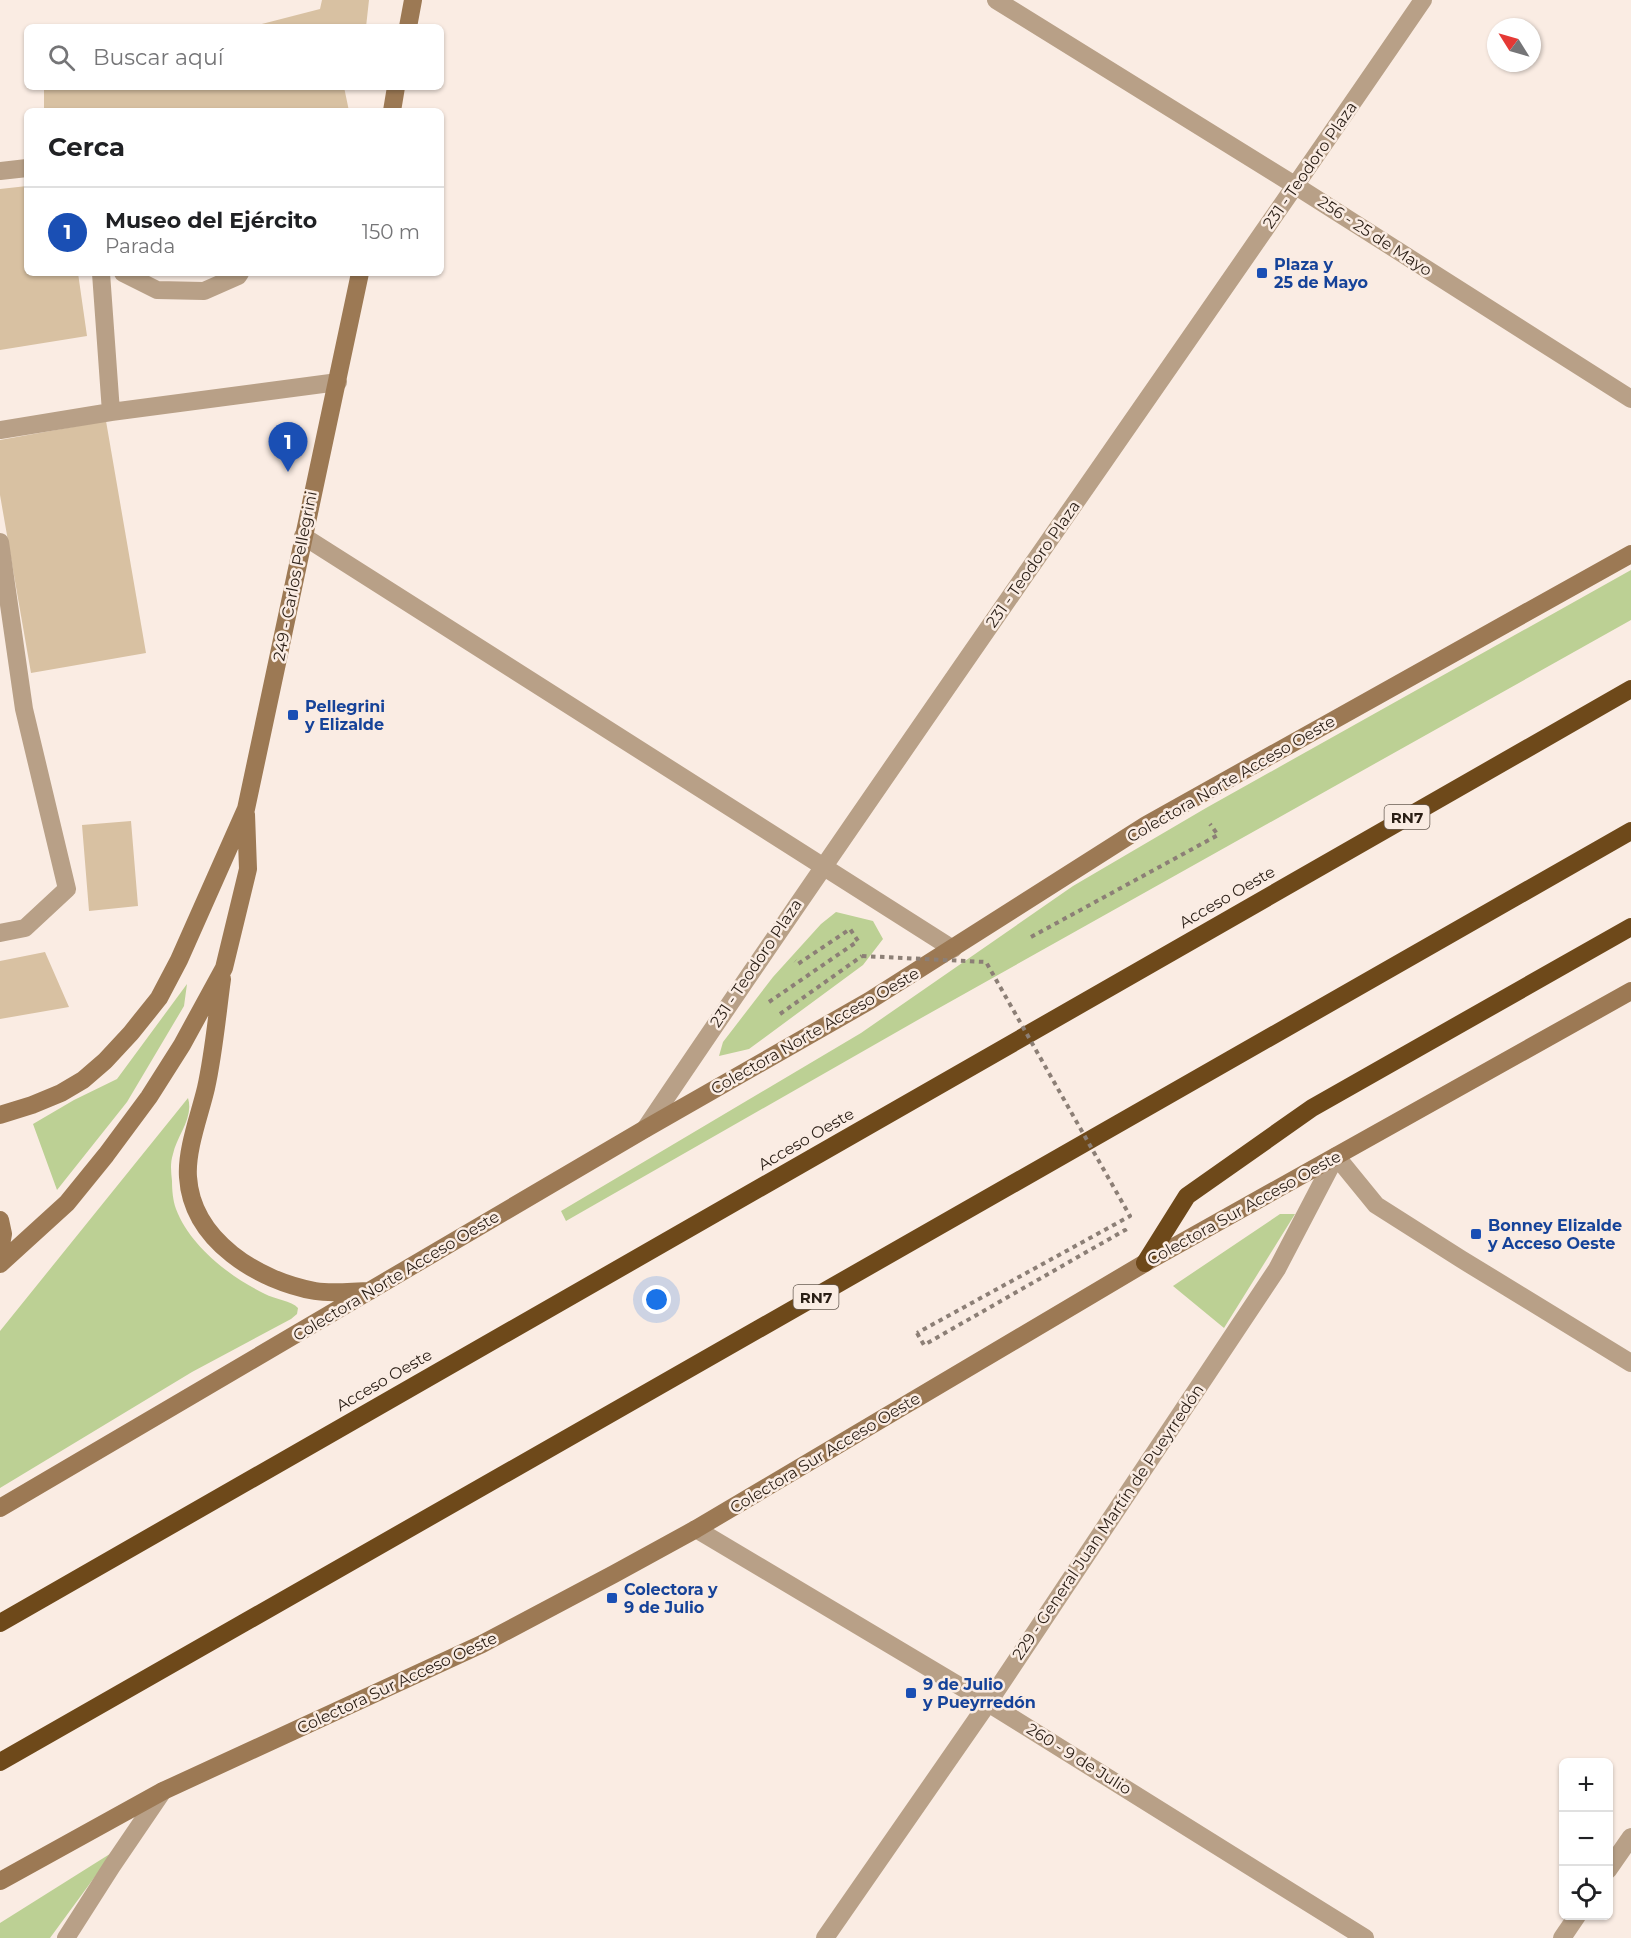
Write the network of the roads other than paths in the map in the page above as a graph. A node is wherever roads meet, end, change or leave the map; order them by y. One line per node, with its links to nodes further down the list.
1 (413, 0): 4 (street)
2 (996, 0): 9 (street, 256 - 25 de Mayo)
3 (1423, 0): 9 (street, 231 - Teodoro Plaza)
4 (409, 24)
5 (396, 90): 6 (street)
6 (392, 108)
7 (24, 168): 8 (street)
8 (0, 171)
9 (1296, 186): 15 (street, 256 - 25 de Mayo); 24 (street, 231 - Teodoro Plaza)
10 (101, 276): 16 (street)
11 (129, 276): 12 (street)
12 (238, 276)
13 (359, 276): 14 (street, 249 - Carlos Pellegrini)
14 (338, 381): 16 (street); 18 (street, 249 - Carlos Pellegrini)
15 (1631, 399)
16 (111, 412): 17 (street)
17 (0, 430)
18 (303, 536): 22 (street, 249 - Carlos Pellegrini); 24 (street)
19 (0, 542): 26 (street)
20 (1631, 554): 27 (street, Colectora Norte Acceso Oeste)
21 (1631, 689): 41 (highway, Acceso Oeste / RN7)
22 (246, 809): 28 (street, 249 - Carlos Pellegrini); 30 (street, 249 - Carlos Pellegrini)
23 (1631, 831): 43 (highway, RN7)
24 (823, 865): 27 (street); 31 (street, 231 - Teodoro Plaza)
25 (1631, 927): 35 (highway)
26 (0, 933)
27 (953, 949): 31 (street, Colectora Norte Acceso Oeste)
28 (224, 968): 36 (street, 249 - Carlos Pellegrini); 37 (street)
29 (1631, 991): 32 (street, Colectora Sur Acceso Oeste)
30 (0, 1115)
31 (645, 1129): 37 (street, Colectora Norte Acceso Oeste)
32 (1336, 1156): 35 (street, Colectora Sur Acceso Oeste); 38 (street); 42 (street, 229 - General Juan Martín de Pueyrredón)
33 (0, 1220): 34 (street)
34 (0, 1250)
35 (1145, 1263): 40 (street, Colectora Sur Acceso Oeste)
36 (0, 1264)
37 (372, 1291): 39 (street, Colectora Norte Acceso Oeste)
38 (1631, 1363)
39 (0, 1508)
40 (696, 1529): 42 (street, 260 - 9 de Julio); 44 (street, Colectora Sur Acceso Oeste)
41 (0, 1623)
42 (988, 1703): 50 (street, 229 - General Juan Martín de Pueyrredón); 51 (street, 260 - 9 de Julio)
43 (0, 1762)
44 (163, 1791): 47 (street, Colectora Sur Acceso Oeste); 49 (street)
45 (1631, 1837): 46 (street)
46 (1611, 1866)
47 (0, 1881)
48 (1574, 1920): 52 (street)
49 (66, 1938)
50 (825, 1938)
51 (1365, 1938)
52 (1562, 1938)

